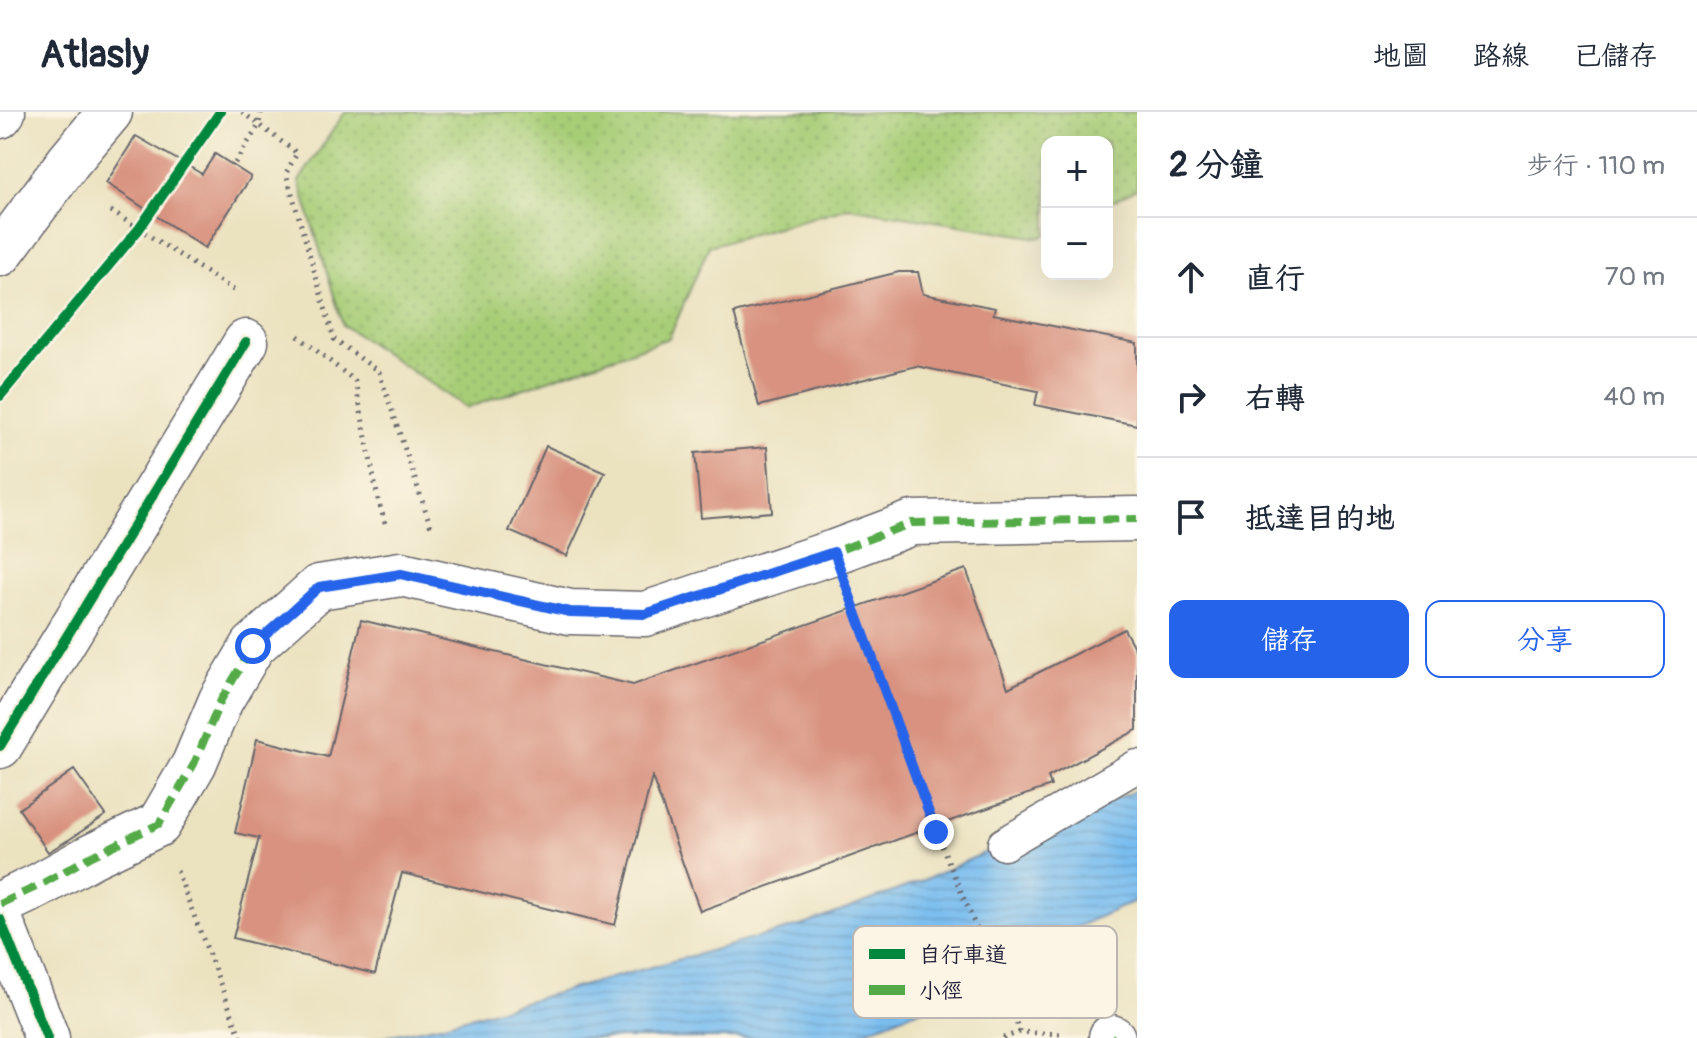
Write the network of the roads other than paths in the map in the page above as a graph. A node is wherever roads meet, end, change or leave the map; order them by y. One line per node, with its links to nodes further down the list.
1 (110, 112): 2 (street)
2 (0, 254)
3 (246, 342): 5 (street)
4 (1137, 519): 8 (street)
5 (0, 746)
6 (1137, 766): 7 (lane)
7 (1004, 844)
8 (0, 904)
9 (0, 919): 10 (street)
10 (47, 1038)

